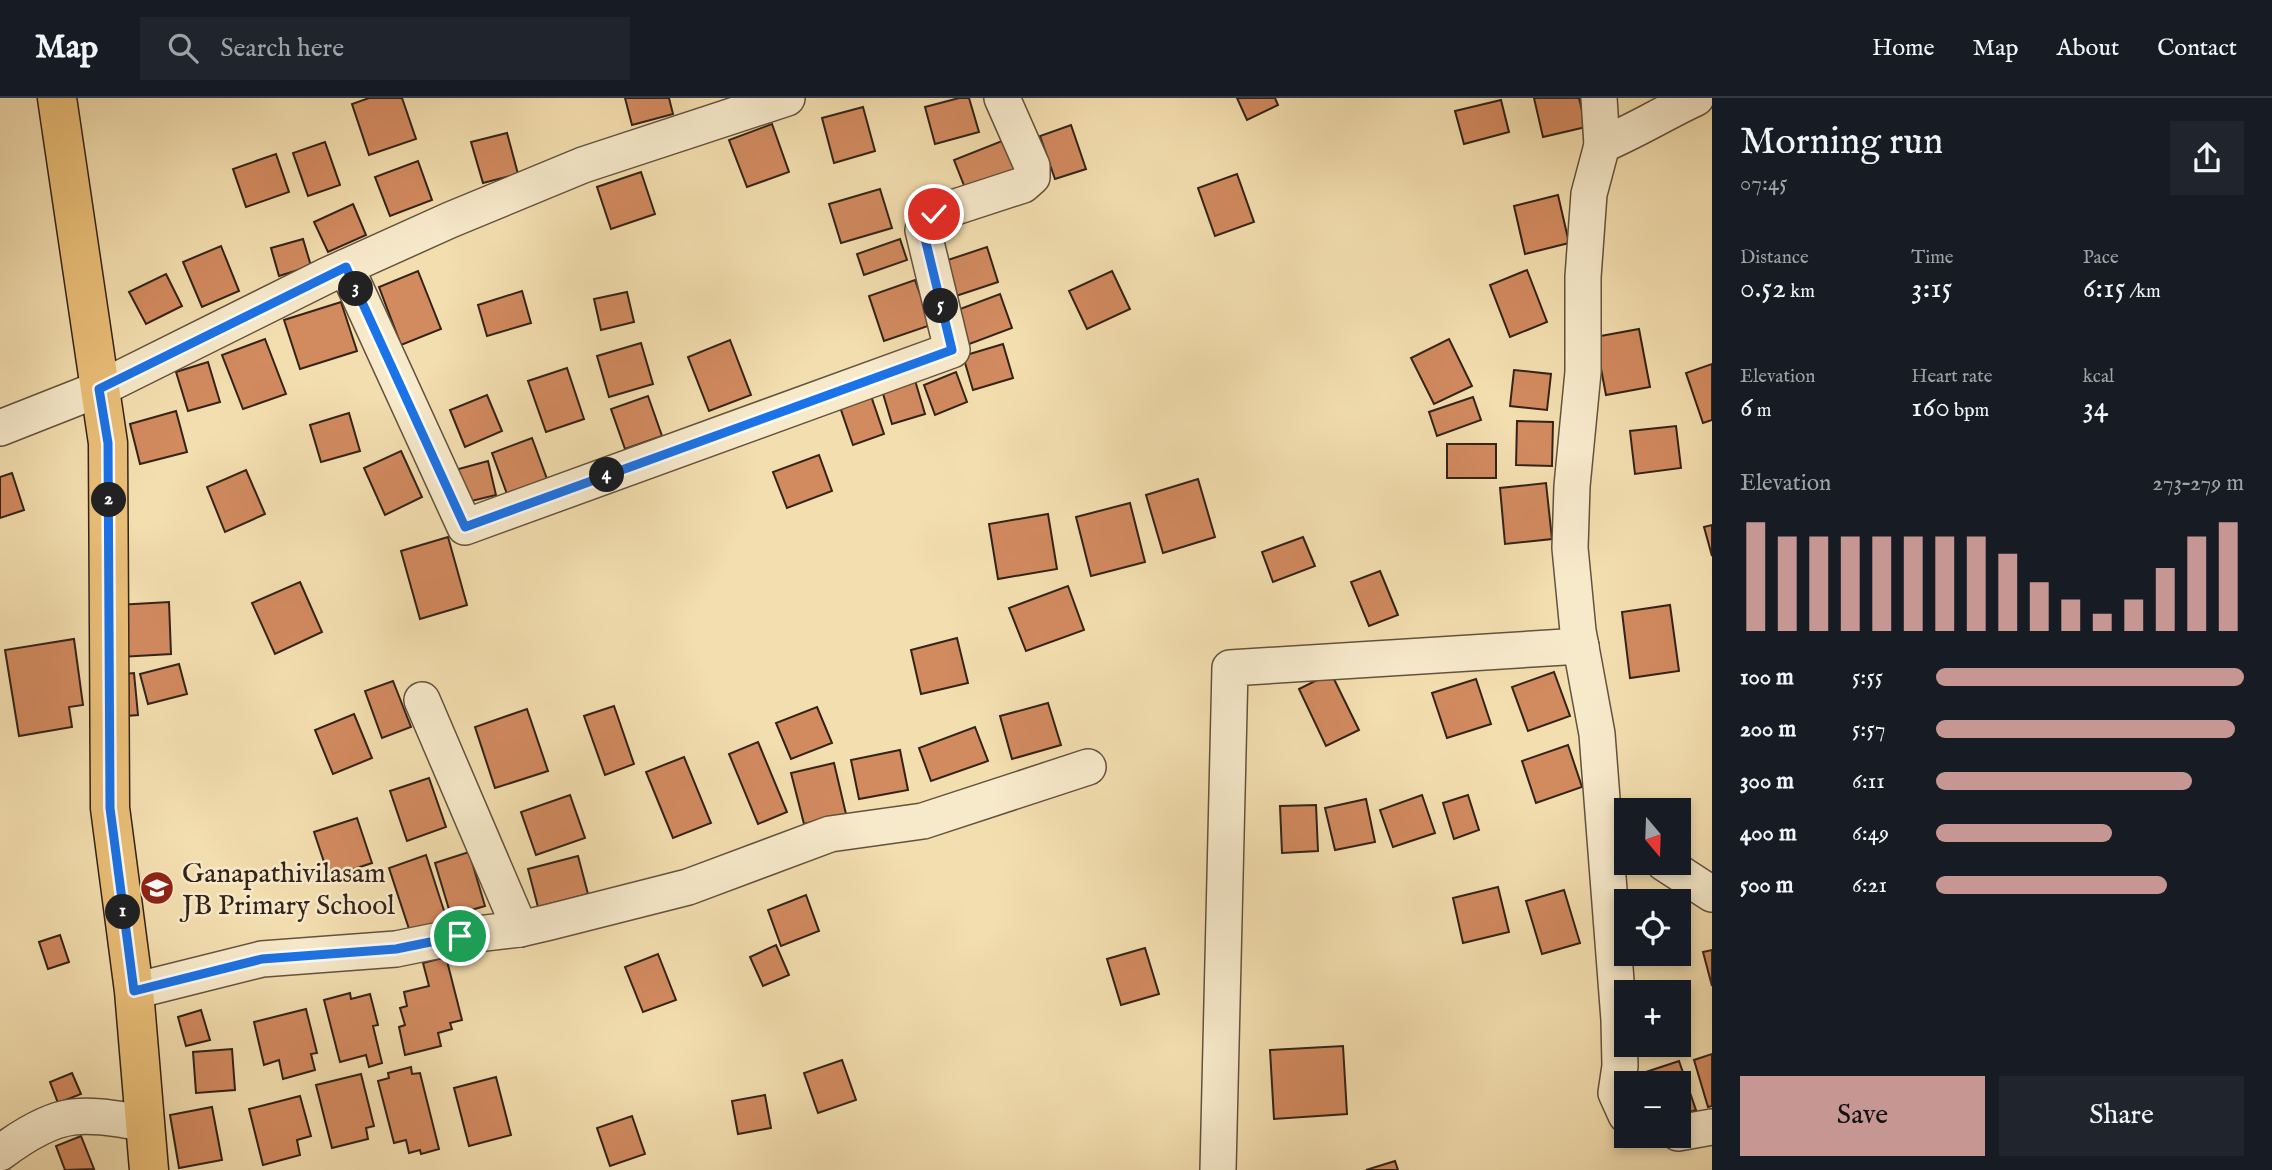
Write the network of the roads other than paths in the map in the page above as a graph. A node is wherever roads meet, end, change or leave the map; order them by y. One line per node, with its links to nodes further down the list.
1 (57, 98): 8 (main road)
2 (787, 98): 7 (street)
3 (1002, 98): 7 (street)
4 (1599, 98): 6 (street)
5 (1696, 98): 6 (street)
6 (1602, 145): 10 (street)
7 (346, 267): 8 (street)
8 (99, 389): 9 (street); 18 (main road)
9 (0, 428)
10 (1581, 646): 13 (street); 25 (street)
11 (422, 699): 17 (street)
12 (1088, 767): 17 (street)
13 (1614, 841)
14 (1617, 875): 19 (street)
15 (1683, 875): 16 (street)
16 (1712, 894)
17 (520, 929): 18 (street)
18 (134, 991): 20 (main road)
19 (1619, 1071)
20 (145, 1123): 23 (street); 24 (main road)
21 (1712, 1127): 22 (street)
22 (1691, 1131)
23 (0, 1153)
24 (149, 1170)
25 (1219, 1170)

